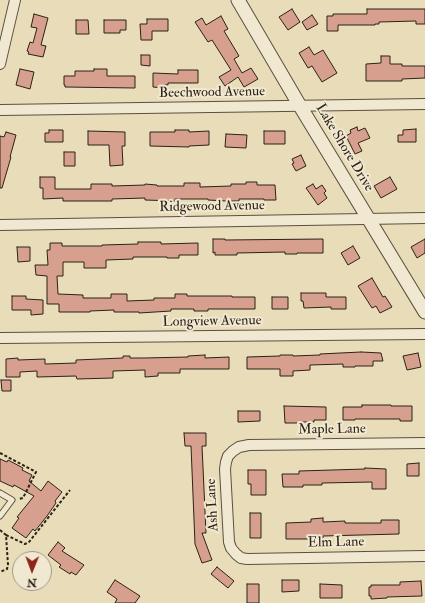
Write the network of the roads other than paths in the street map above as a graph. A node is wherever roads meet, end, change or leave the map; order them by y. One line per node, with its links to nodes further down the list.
1 (15, 0): 3 (street)
2 (238, 0): 6 (street, Lake Shore Drive)
3 (2, 44): 4 (street)
4 (0, 64)
5 (425, 104): 6 (street, Beechwood Avenue)
6 (300, 106): 7 (street, Beechwood Avenue); 8 (street, Lake Shore Drive)
7 (0, 110)
8 (368, 218): 9 (street, Ridgewood Avenue); 10 (street, Ridgewood Avenue); 11 (street, Lake Shore Drive)
9 (425, 218)
10 (0, 225)
11 (425, 312)
12 (425, 334): 13 (street, Longview Avenue)
13 (0, 338)
14 (425, 444): 15 (street, Maple Lane)
15 (240, 447): 19 (street, Ash Lane)
16 (0, 493): 17 (lane)
17 (0, 516)
18 (425, 556): 19 (street, Elm Lane)
19 (247, 559)

